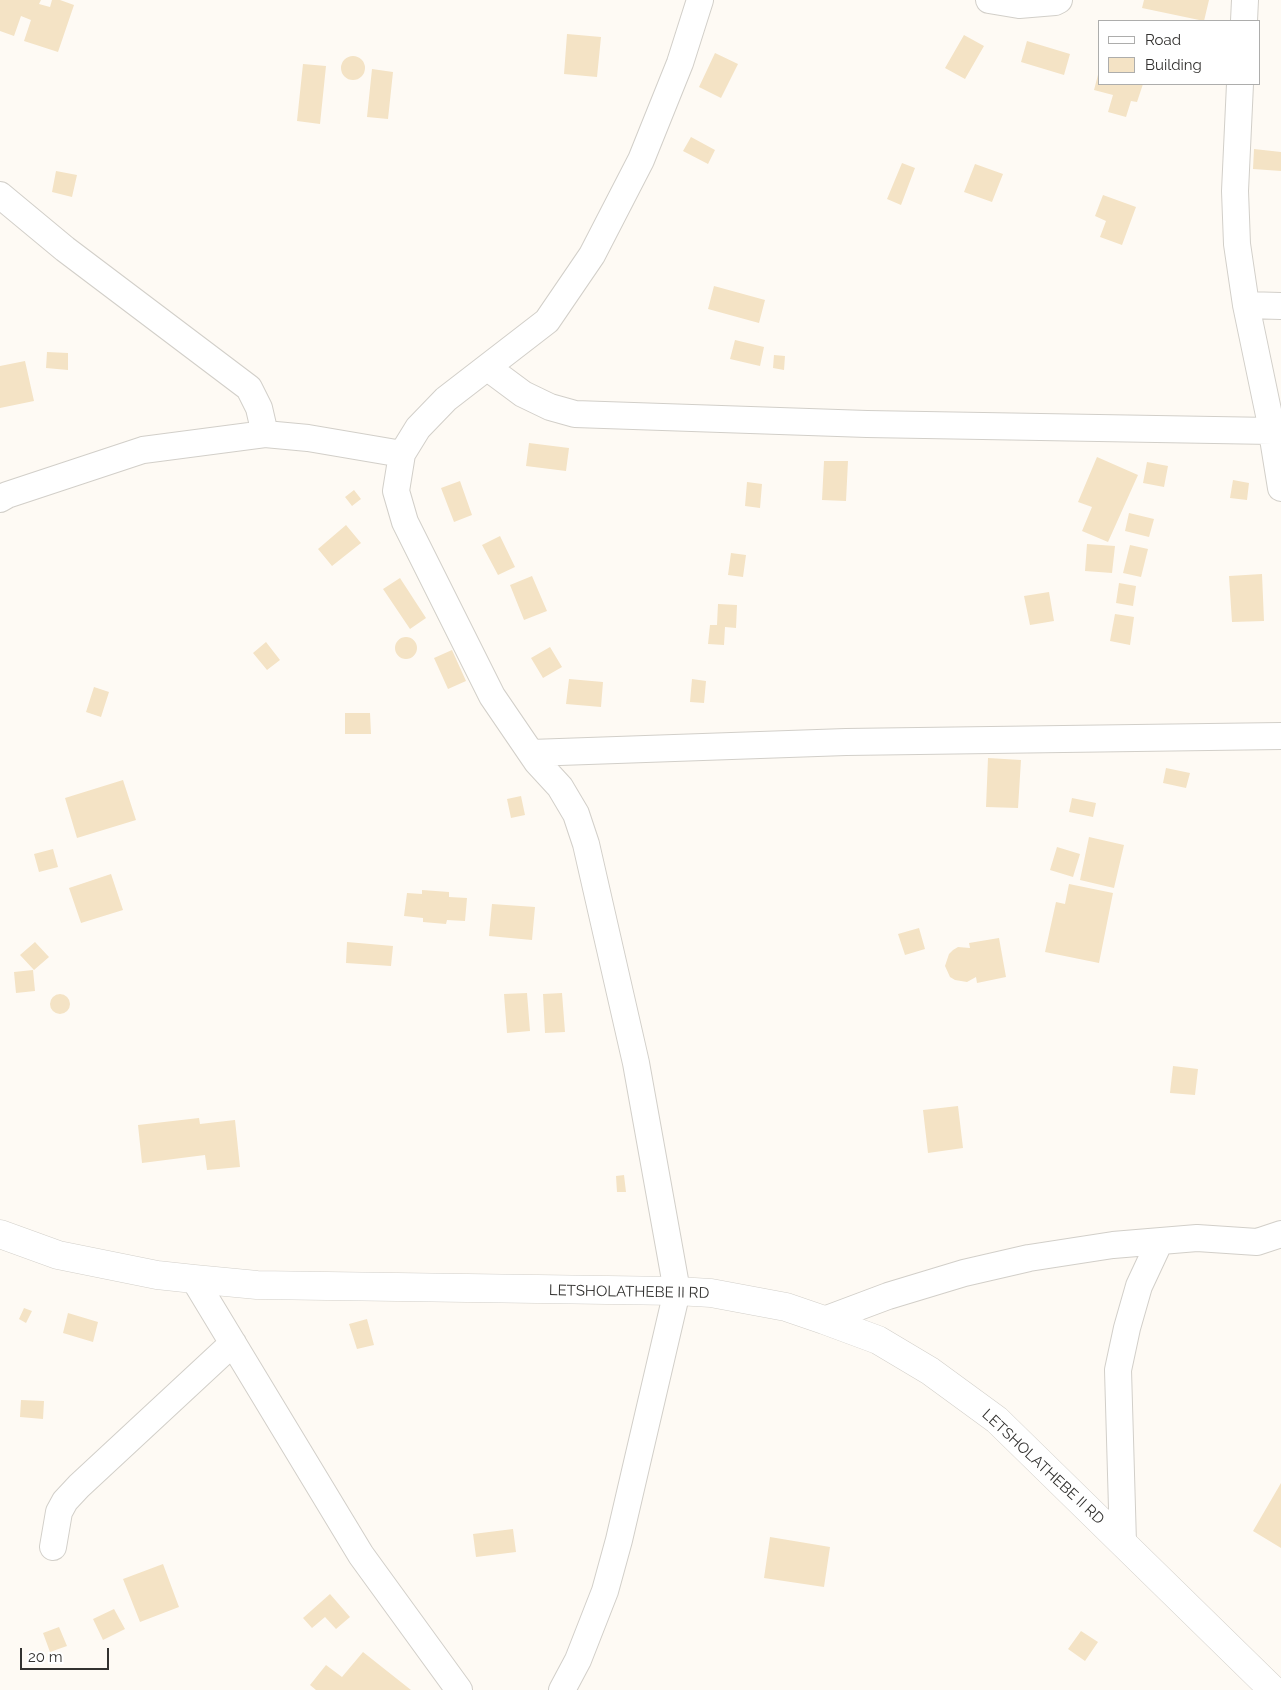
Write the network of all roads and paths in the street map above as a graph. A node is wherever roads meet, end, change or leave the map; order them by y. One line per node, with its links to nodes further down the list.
1 (700, 0): 10 (street)
2 (989, 0): 3 (street)
3 (1059, 0)
4 (1246, 0): 5 (street)
5 (1244, 20)
6 (1240, 85): 8 (street)
7 (0, 195): 12 (street)
8 (1246, 305): 9 (street); 11 (street)
9 (1281, 306)
10 (488, 368): 11 (street); 13 (street)
11 (1272, 431): 14 (street)
12 (265, 434): 13 (street); 15 (street)
13 (402, 454): 17 (street)
14 (1281, 488)
15 (0, 499)
16 (1281, 736): 17 (street)
17 (531, 753): 22 (street)
18 (0, 1234): 21 (street, LETSHOLATHEBE II RD)
19 (1281, 1234): 20 (street)
20 (1160, 1241): 23 (street); 25 (street)
21 (194, 1279): 22 (street, LETSHOLATHEBE II RD); 24 (street)
22 (677, 1291): 23 (street, LETSHOLATHEBE II RD); 28 (street)
23 (824, 1320): 25 (street, LETSHOLATHEBE II RD)
24 (233, 1343): 26 (street); 27 (street)
25 (1123, 1543): 29 (street, LETSHOLATHEBE II RD)
26 (53, 1547)
27 (459, 1690)
28 (562, 1690)
29 (1273, 1690)

